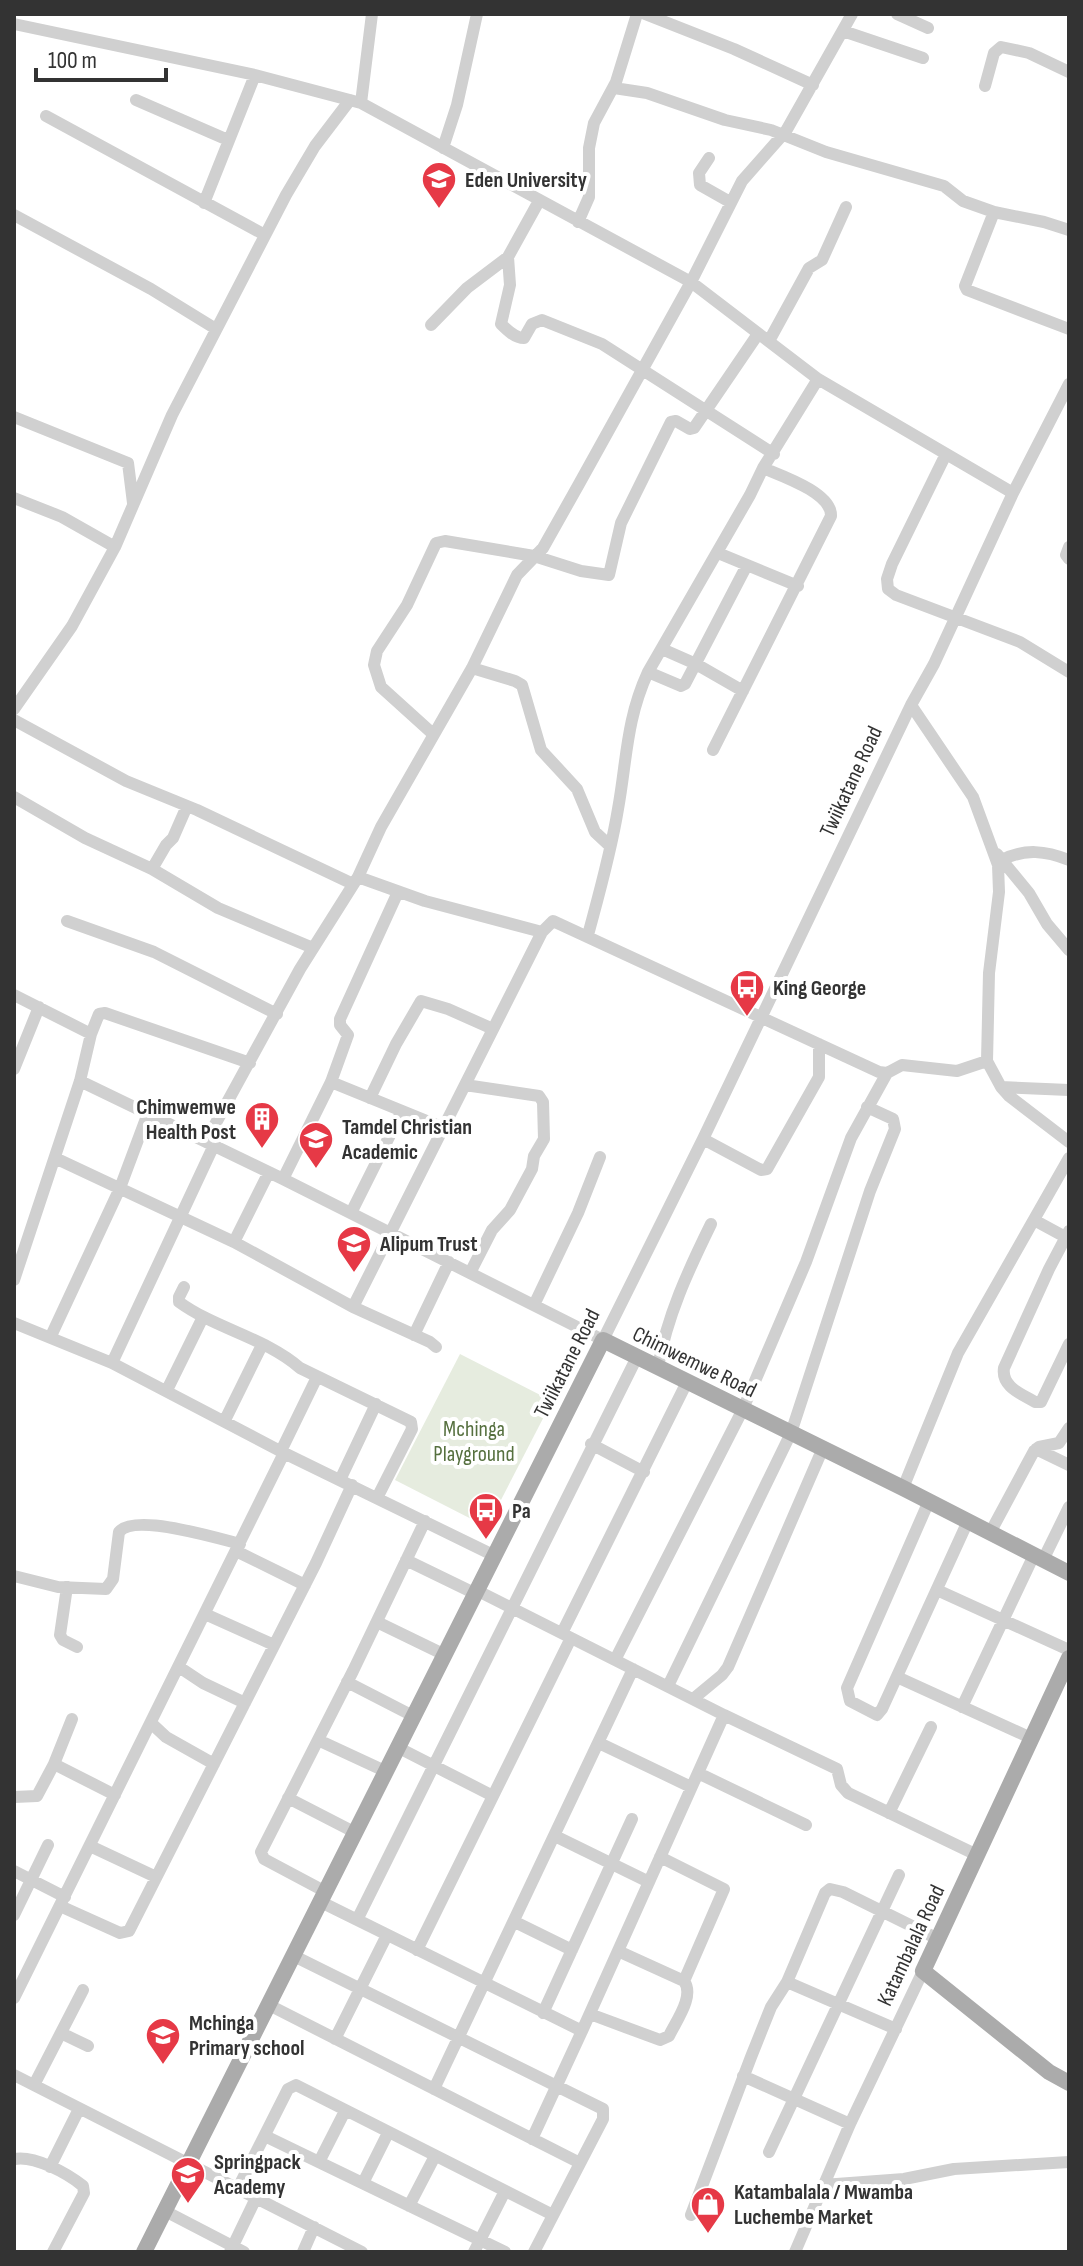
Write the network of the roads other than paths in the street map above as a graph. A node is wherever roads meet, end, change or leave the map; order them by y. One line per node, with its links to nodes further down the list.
1 (372, 14): 17 (street)
2 (477, 14): 21 (street)
3 (637, 14): 15 (street)
4 (645, 14): 13 (street)
5 (852, 14): 9 (street)
6 (897, 14): 8 (street)
7 (14, 24): 12 (street)
8 (928, 28)
9 (843, 31): 10 (street); 13 (street)
10 (923, 58)
11 (1069, 72): 14 (street)
12 (255, 75): 17 (street); 20 (street)
13 (813, 85): 19 (street)
14 (985, 86)
15 (614, 88): 19 (street); 29 (street)
16 (136, 100): 20 (street)
17 (356, 101): 21 (street); 31 (street)
18 (46, 116): 25 (street)
19 (783, 136): 24 (street); 27 (street)
20 (228, 140): 25 (street)
21 (443, 148): 23 (street)
22 (709, 158): 24 (street)
23 (539, 201): 29 (street); 32 (street)
24 (730, 202): 33 (street)
25 (204, 203): 31 (street)
26 (846, 207): 37 (street)
27 (994, 212): 30 (street); 36 (street)
28 (14, 215): 35 (street)
29 (578, 222): 33 (street)
30 (1069, 230)
31 (265, 235): 35 (street)
32 (508, 257): 34 (street); 38 (street)
33 (691, 282): 37 (street); 38 (street)
34 (431, 325)
35 (216, 329): 50 (street)
36 (1069, 329)
37 (763, 337): 39 (street); 41 (street)
38 (644, 368): 41 (street); 54 (street)
39 (818, 379): 45 (street); 46 (street)
40 (1069, 384): 42 (street, Twiikatane Road)
41 (706, 410): 45 (street); 54 (street)
42 (1056, 410): 44 (street); 48 (street, Twiikatane Road)
43 (14, 417): 50 (street)
44 (1069, 417)
45 (774, 454): 47 (street)
46 (946, 454): 48 (street); 58 (street)
47 (763, 468): 53 (street); 57 (street)
48 (1015, 491): 58 (street, Twiikatane Road)
49 (14, 498): 51 (street)
50 (133, 506): 51 (street)
51 (115, 547): 66 (street)
52 (1069, 547): 55 (street)
53 (718, 553): 56 (street); 59 (street)
54 (534, 556): 61 (street); 68 (street)
55 (1069, 559)
56 (747, 565): 57 (street); 60 (street)
57 (798, 586): 64 (street)
58 (957, 617): 63 (street); 65 (street, Twiikatane Road)
59 (662, 649): 60 (street); 62 (street)
60 (696, 664): 62 (street); 64 (street)
61 (472, 668): 68 (street); 72 (street)
62 (648, 672): 72 (street)
63 (1069, 672)
64 (743, 691): 69 (street)
65 (911, 705): 73 (street); 86 (street, Twiikatane Road)
66 (14, 709)
67 (14, 720): 71 (street)
68 (433, 734): 76 (street)
69 (713, 750)
70 (14, 797): 75 (street)
71 (187, 806): 75 (street); 76 (street)
72 (610, 846): 80 (street)
73 (998, 856): 74 (street); 82 (street); 90 (street)
74 (1069, 860)
75 (152, 869): 81 (street)
76 (356, 881): 77 (street); 81 (street)
77 (398, 892): 79 (street); 95 (street)
78 (67, 921): 85 (street)
79 (542, 932): 80 (street); 87 (street)
80 (588, 935): 86 (street)
81 (313, 948): 85 (street)
82 (1069, 950)
83 (14, 995): 84 (street)
84 (39, 1007): 88 (street); 92 (street)
85 (277, 1014): 91 (street)
86 (763, 1017): 89 (street); 104 (street, Twiikatane Road)
87 (493, 1029): 96 (street); 99 (street)
88 (91, 1034): 91 (street); 94 (street)
89 (819, 1044): 93 (street); 104 (street)
90 (987, 1061): 93 (street); 97 (street)
91 (250, 1063): 106 (street)
92 (14, 1069)
93 (887, 1073): 100 (street)
94 (80, 1081): 102 (street, Chimwemwe Road); 108 (street)
95 (331, 1082): 99 (street); 111 (street)
96 (465, 1085): 103 (street); 122 (street)
97 (1001, 1087): 98 (street); 105 (street)
98 (1069, 1090)
99 (370, 1098): 101 (street)
100 (867, 1107): 142 (street); 145 (street)
101 (402, 1111): 103 (street); 113 (street)
102 (148, 1113): 106 (street, Chimwemwe Road); 112 (street)
103 (444, 1128): 117 (street)
104 (703, 1139): 131 (street, Twiikatane Road)
105 (1069, 1142)
106 (210, 1143): 110 (street, Chimwemwe Road); 114 (street)
107 (600, 1157): 125 (street)
108 (55, 1158): 112 (street); 120 (street)
109 (1069, 1158): 115 (street)
110 (269, 1172): 111 (street, Chimwemwe Road); 119 (street)
111 (283, 1179): 113 (street, Chimwemwe Road)
112 (120, 1188): 114 (street); 130 (street)
113 (351, 1213): 117 (street, Chimwemwe Road)
114 (182, 1216): 119 (street); 136 (street)
115 (1034, 1220): 118 (street); 153 (street)
116 (711, 1224): 137 (street)
117 (391, 1233): 121 (street, Chimwemwe Road); 126 (street)
118 (1068, 1236): 132 (street)
119 (234, 1242): 126 (street)
120 (18, 1258): 123 (street)
121 (449, 1262): 122 (street, Chimwemwe Road); 129 (street)
122 (470, 1273): 125 (street, Chimwemwe Road)
123 (14, 1280)
124 (184, 1287): 127 (street)
125 (534, 1305): 131 (street, Chimwemwe Road)
126 (353, 1307): 129 (street)
127 (203, 1317): 133 (street); 140 (street)
128 (14, 1323): 130 (street)
129 (414, 1335): 134 (street)
130 (51, 1336): 136 (street)
131 (603, 1340): 135 (main road, Chimwemwe Road); 161 (main road, Twiikatane Road)
132 (1069, 1344)
133 (262, 1345): 138 (street); 143 (street)
134 (436, 1347)
135 (637, 1357): 137 (main road, Chimwemwe Road); 146 (street)
136 (112, 1363): 140 (street)
137 (658, 1367): 139 (main road, Chimwemwe Road)
138 (317, 1377): 141 (street); 149 (street)
139 (687, 1382): 142 (main road, Chimwemwe Road); 151 (street)
140 (167, 1390): 143 (street)
141 (376, 1404): 152 (street); 154 (street)
142 (743, 1409): 145 (main road, Chimwemwe Road); 180 (street)
143 (225, 1420): 149 (street)
144 (1069, 1428): 148 (street)
145 (791, 1433): 147 (main road, Chimwemwe Road); 185 (street)
146 (591, 1444): 151 (street); 170 (street)
147 (823, 1448): 153 (main road, Chimwemwe Road); 186 (street)
148 (1036, 1449): 150 (street); 159 (street)
149 (282, 1452): 152 (street); 160 (street)
150 (1069, 1465)
151 (644, 1472): 174 (street)
152 (346, 1483): 154 (street); 166 (street)
153 (903, 1488): 155 (main road, Chimwemwe Road)
154 (377, 1498): 157 (street)
155 (929, 1501): 158 (main road, Chimwemwe Road); 183 (street)
156 (1069, 1507): 162 (street)
157 (425, 1521): 161 (street); 163 (street)
158 (968, 1521): 159 (main road, Chimwemwe Road); 168 (street)
159 (990, 1533): 162 (main road, Chimwemwe Road)
160 (238, 1548): 166 (street); 167 (street); 171 (street)
161 (495, 1556): 169 (main road, Twiikatane Road)
162 (1038, 1557): 164 (main road, Chimwemwe Road); 172 (street)
163 (406, 1560): 169 (street); 173 (street)
164 (1069, 1573)
165 (14, 1576): 167 (street)
166 (305, 1585): 175 (street)
167 (67, 1587): 176 (street)
168 (937, 1590): 172 (street); 183 (street)
169 (477, 1592): 170 (street); 178 (main road, Twiikatane Road)
170 (514, 1609): 174 (street); 200 (street)
171 (205, 1614): 175 (street); 181 (street)
172 (1003, 1620): 177 (street); 188 (street)
173 (377, 1622): 178 (street); 184 (street)
174 (567, 1635): 180 (street); 205 (street)
175 (274, 1645): 187 (street)
176 (77, 1647)
177 (1069, 1650)
178 (445, 1655): 190 (main road, Twiikatane Road)
179 (1069, 1658): 194 (main road, Katambalala Road)
180 (615, 1660): 182 (street)
181 (179, 1667): 187 (street); 192 (street)
182 (633, 1669): 185 (street); 196 (street)
183 (897, 1677): 188 (street)
184 (347, 1682): 190 (street); 195 (street)
185 (668, 1686): 186 (street)
186 (693, 1699): 189 (street)
187 (245, 1703): 199 (street)
188 (962, 1707): 194 (street)
189 (724, 1715): 202 (street); 208 (street)
190 (415, 1717): 197 (main road, Twiikatane Road)
191 (72, 1719): 198 (street)
192 (151, 1723): 199 (street); 204 (street)
193 (931, 1727): 208 (street)
194 (1031, 1738): 215 (main road, Katambalala Road)
195 (318, 1740): 201 (street); 207 (street)
196 (599, 1743): 203 (street); 212 (street)
197 (399, 1748): 200 (street); 201 (main road, Twiikatane Road)
198 (54, 1764): 204 (street); 206 (street)
199 (214, 1764): 220 (street)
200 (435, 1767): 205 (street); 227 (street)
201 (387, 1772): 211 (main road, Twiikatane Road)
202 (698, 1773): 203 (street); 210 (street)
203 (691, 1787): 216 (street)
204 (115, 1795): 214 (street)
205 (493, 1796): 231 (street)
206 (14, 1797)
207 (288, 1798): 211 (street); 223 (street)
208 (889, 1813): 215 (street)
209 (632, 1819): 217 (street)
210 (806, 1825)
211 (356, 1833): 223 (main road, Twiikatane Road)
212 (555, 1836): 217 (street); 228 (street)
213 (48, 1845): 221 (street)
214 (90, 1846): 220 (street); 224 (street)
215 (977, 1855): 230 (main road, Katambalala Road)
216 (660, 1857): 222 (street); 238 (street)
217 (611, 1864): 222 (street); 232 (street)
218 (14, 1871): 221 (street)
219 (899, 1875): 225 (street)
220 (156, 1877): 224 (street)
221 (30, 1879): 224 (street); 226 (street)
222 (649, 1882): 233 (street)
223 (323, 1897): 227 (street); 234 (main road, Twiikatane Road)
224 (62, 1901): 237 (street)
225 (881, 1911): 230 (street); 239 (street); 245 (street)
226 (14, 1915)
227 (357, 1920): 229 (street)
228 (515, 1922): 232 (street); 240 (street)
229 (387, 1935): 231 (street); 241 (street)
230 (938, 1939): 236 (main road, Katambalala Road)
231 (417, 1950): 240 (street)
232 (572, 1950): 246 (street)
233 (618, 1951): 238 (street); 247 (street)
234 (294, 1956): 241 (street); 244 (main road, Twiikatane Road)
235 (14, 1965): 237 (street)
236 (923, 1971): 248 (street, Katambalala Road); 256 (main road)
237 (27, 1972): 243 (street)
238 (684, 1981): 247 (street)
239 (787, 1982): 245 (street); 255 (street)
240 (485, 1984): 246 (street); 251 (street)
241 (360, 1988): 251 (street); 252 (street)
242 (83, 1990): 250 (street)
243 (14, 1998)
244 (269, 2005): 252 (street); 272 (main road, Twiikatane Road)
245 (837, 2005): 248 (street); 260 (street)
246 (543, 2013): 249 (street)
247 (590, 2014): 249 (street)
248 (896, 2029): 263 (street, Katambalala Road)
249 (582, 2031): 258 (street)
250 (61, 2033): 253 (street); 257 (street)
251 (460, 2038): 258 (street); 259 (street)
252 (335, 2039): 259 (street)
253 (88, 2046)
254 (14, 2075): 257 (street)
255 (743, 2076): 260 (street); 283 (street)
256 (1069, 2083)
257 (34, 2085): 261 (street)
258 (558, 2086): 266 (street); 273 (street)
259 (434, 2089): 266 (street)
260 (795, 2099): 263 (street); 267 (street)
261 (79, 2109): 272 (street); 274 (street)
262 (345, 2111): 264 (street); 265 (street); 270 (street)
263 (850, 2124): 276 (street, Katambalala Road)
264 (388, 2133): 268 (street); 275 (street)
265 (265, 2136): 270 (street); 277 (street)
266 (532, 2139): 273 (street)
267 (769, 2152)
268 (435, 2156): 278 (street); 280 (street)
269 (14, 2159): 274 (street)
270 (319, 2162): 275 (street)
271 (1069, 2162): 276 (street)
272 (188, 2163): 277 (street); 281 (main road, Twiikatane Road)
273 (580, 2163): 282 (street)
274 (50, 2167): 287 (street)
275 (363, 2183): 280 (street)
276 (823, 2185): 293 (street, Katambalala Road)
277 (238, 2188): 279 (street)
278 (505, 2191): 282 (street); 285 (street)
279 (256, 2198): 284 (street); 286 (street)
280 (409, 2206): 285 (street)
281 (165, 2211): 286 (street); 288 (main road, Twiikatane Road)
282 (553, 2215): 292 (street)
283 (691, 2215)
284 (314, 2227): 289 (street); 290 (street)
285 (477, 2246): 291 (street)
286 (236, 2250)
287 (53, 2252)
288 (144, 2252)
289 (303, 2252)
290 (362, 2252)
291 (505, 2252)
292 (534, 2252)
293 (795, 2252)

